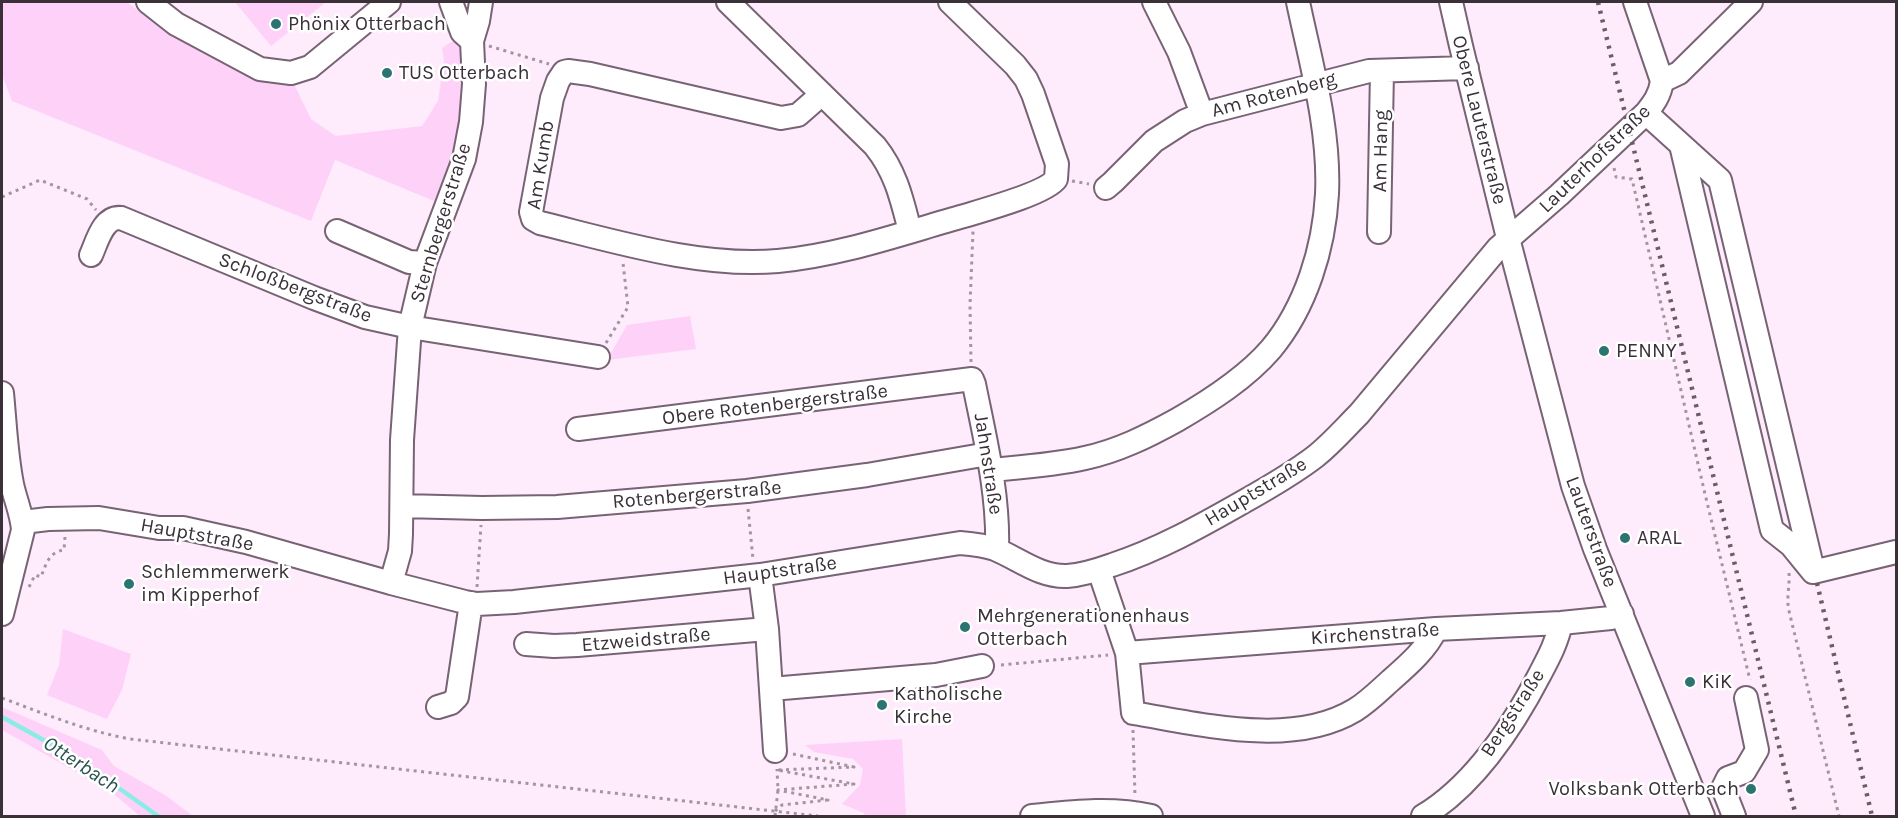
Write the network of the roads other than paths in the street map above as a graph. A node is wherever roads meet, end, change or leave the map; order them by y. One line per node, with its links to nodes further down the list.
1 (148, 2): 2 (street)
2 (389, 2)
3 (451, 2): 12 (street, Sternbergerstraße)
4 (481, 2): 12 (street, Sternbergerstraße)
5 (728, 2): 17 (street)
6 (950, 2): 23 (street, Am Kumb)
7 (1154, 2): 19 (street)
8 (1298, 2): 16 (street, Rotenbergerstraße)
9 (1452, 2): 13 (street, Obere Lauterstraße)
10 (1635, 2): 15 (street, Lauterhofstraße)
11 (1751, 2): 15 (street)
12 (472, 41): 27 (street, Sternbergerstraße)
13 (1467, 68): 14 (street, Am Rotenberg); 25 (street, Obere Lauterstraße)
14 (1382, 70): 16 (street, Am Rotenberg); 24 (street, Am Hang)
15 (1662, 81): 18 (street, Lauterhofstraße)
16 (1315, 84): 19 (street, Am Rotenberg); 33 (street, Rotenbergerstraße)
17 (822, 94): 23 (street); 23 (street, Am Kumb)
18 (1646, 113): 20 (street); 25 (street, Lauterhofstraße)
19 (1202, 114): 21 (street, Am Rotenberg)
20 (1681, 145): 39 (street); 39 (street)
21 (1106, 188)
22 (337, 231): 27 (street)
23 (910, 231)
24 (1379, 232)
25 (1508, 238): 38 (street, Hauptstraße); 44 (street, Lauterstraße)
26 (91, 255): 28 (street, Schloßbergstraße)
27 (425, 263): 28 (street, Sternbergerstraße)
28 (410, 327): 29 (street, Schloßbergstraße); 34 (street, Sternbergerstraße)
29 (598, 357)
30 (972, 379): 32 (street, Obere Rotenbergerstraße); 33 (street, Jahnstraße)
31 (2, 393): 35 (street)
32 (578, 429)
33 (990, 462): 34 (street, Rotenbergerstraße); 36 (street, Jahnstraße)
34 (402, 506): 41 (street, Sternbergerstraße)
35 (23, 522): 41 (street, Hauptstraße); 43 (street)
36 (997, 550): 38 (street, Hauptstraße); 40 (street, Hauptstraße)
37 (1896, 552): 39 (street)
38 (1099, 570): 49 (street)
39 (1813, 572)
40 (758, 575): 42 (street, Hauptstraße); 46 (street)
41 (391, 583): 42 (street, Hauptstraße)
42 (474, 604): 53 (street)
43 (2, 614)
44 (1622, 614): 45 (street, Kirchenstraße); 56 (street, Lauterstraße)
45 (1561, 623): 47 (street, Kirchenstraße); 59 (street, Bergstraße)
46 (767, 629): 48 (street, Etzweidstraße); 51 (street)
47 (1436, 629): 49 (street, Kirchenstraße); 49 (street)
48 (526, 644)
49 (1128, 654)
50 (982, 666): 51 (street)
51 (771, 689): 54 (street)
52 (1746, 698): 55 (street)
53 (438, 707)
54 (776, 760)
55 (1723, 788): 56 (street); 60 (street)
56 (1699, 807)
57 (1143, 814): 58 (street)
58 (1032, 816)
59 (1423, 816)
60 (1734, 816)

